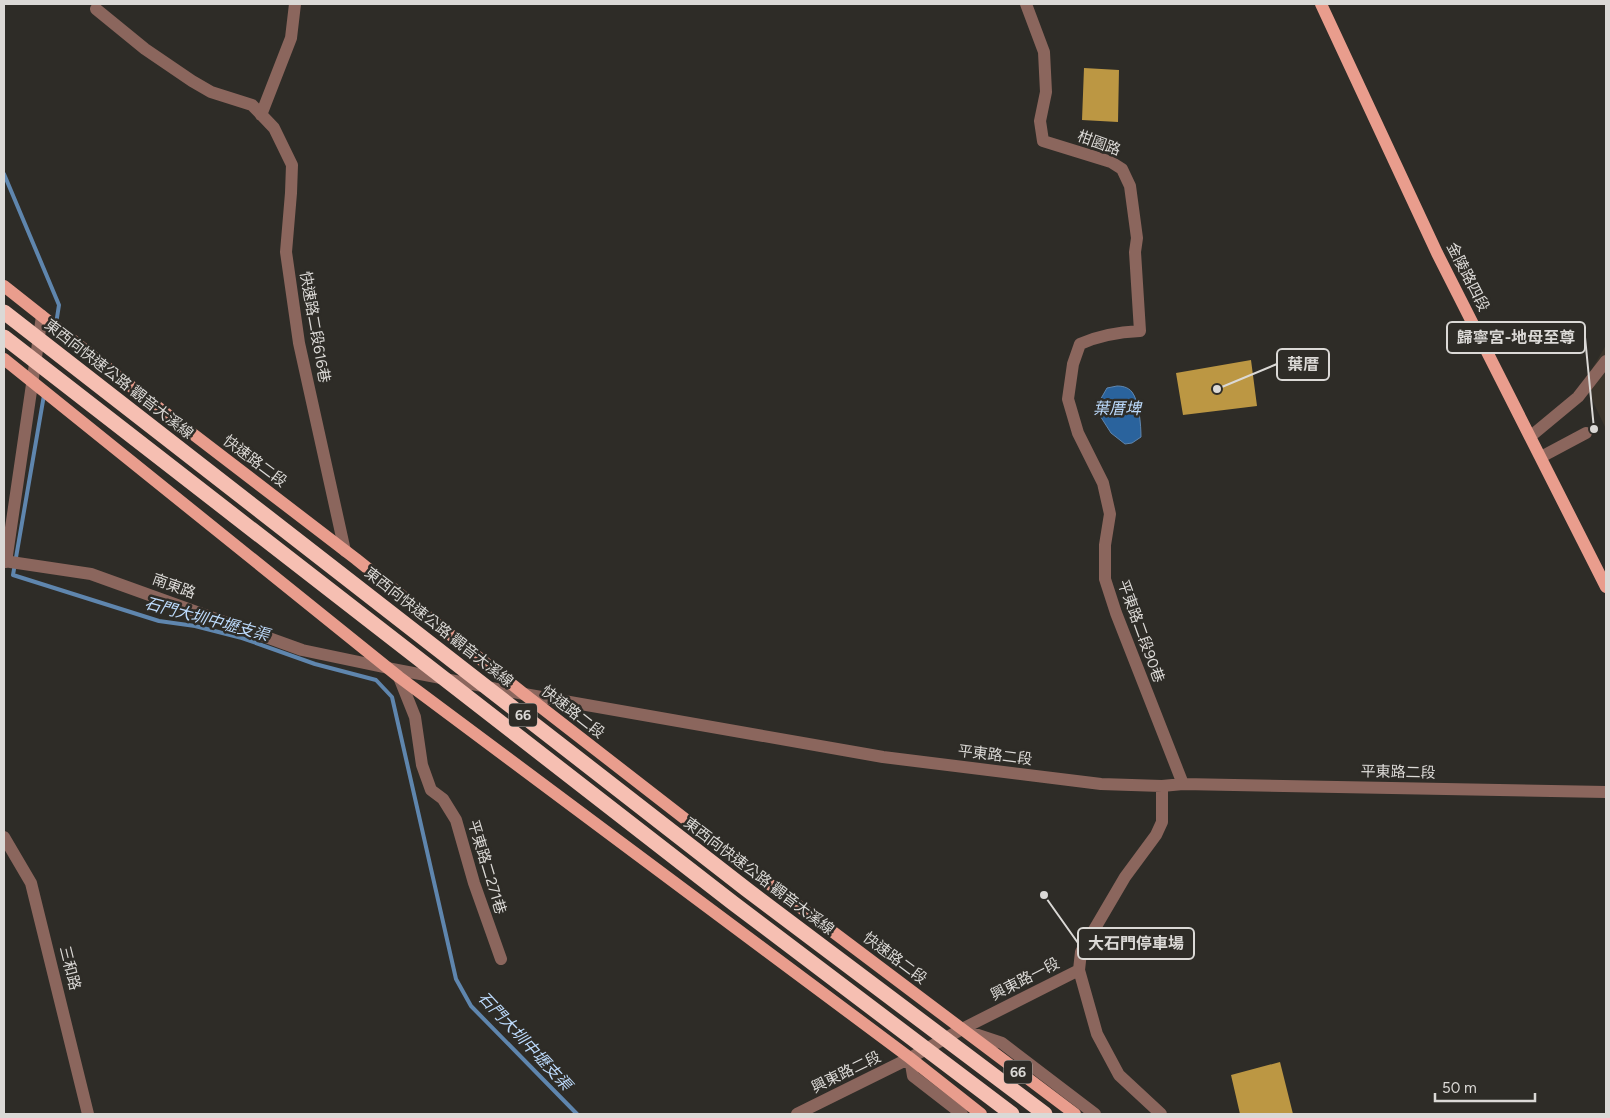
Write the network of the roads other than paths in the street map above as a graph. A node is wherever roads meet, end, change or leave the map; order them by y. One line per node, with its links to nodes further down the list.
1 (295, 4): 5 (street)
2 (1026, 4): 9 (street, 柑園路)
3 (1321, 4): 15 (main road, 金陵路四段)
4 (96, 9): 5 (street, 快速路二段616巷)
5 (261, 115): 17 (street, 快速路二段616巷)
6 (4, 286): 8 (main road, 快速路二段 / 66)
7 (4, 312): 36 (highway, 東西向快速公路 觀音大溪線 / 66, bridge)
8 (42, 316): 13 (street); 17 (main road, 快速路二段 / 66)
9 (1140, 331): 23 (street, 平東路二段90巷)
10 (4, 336): 35 (highway, 66, bridge)
11 (4, 359): 13 (main road)
12 (1606, 361): 15 (street)
13 (33, 382): 18 (street); 20 (main road)
14 (1586, 433): 16 (street)
15 (1531, 436): 16 (main road, 金陵路四段)
16 (1540, 457): 19 (main road, 金陵路四段)
17 (345, 550): 22 (main road, 快速路二段 / 66)
18 (10, 562): 20 (street, 南東路)
19 (1606, 588)
20 (388, 668): 21 (main road); 22 (street, 平東路二段)
21 (399, 677): 27 (street, 平東路二271巷); 30 (main road)
22 (524, 694): 24 (street, 平東路二段); 29 (main road, 快速路二段 / 66)
23 (1183, 784): 24 (street, 平東路二段); 25 (street, 平東路二段)
24 (1162, 786): 28 (street, 興東路一段)
25 (1606, 792)
26 (4, 837): 31 (street, 三和路)
27 (501, 959)
28 (1079, 970): 29 (street, 興東路一段); 39 (street)
29 (962, 1029): 30 (street, 興東路一段); 37 (main road, 快速路二段 / 66); 38 (street, 快速路二段)
30 (910, 1058): 32 (street, 興東路二段); 33 (street); 34 (main road)
31 (88, 1114)
32 (797, 1114)
33 (962, 1114)
34 (981, 1114)
35 (1012, 1114)
36 (1045, 1114)
37 (1075, 1114)
38 (1095, 1114)
39 (1161, 1114)

